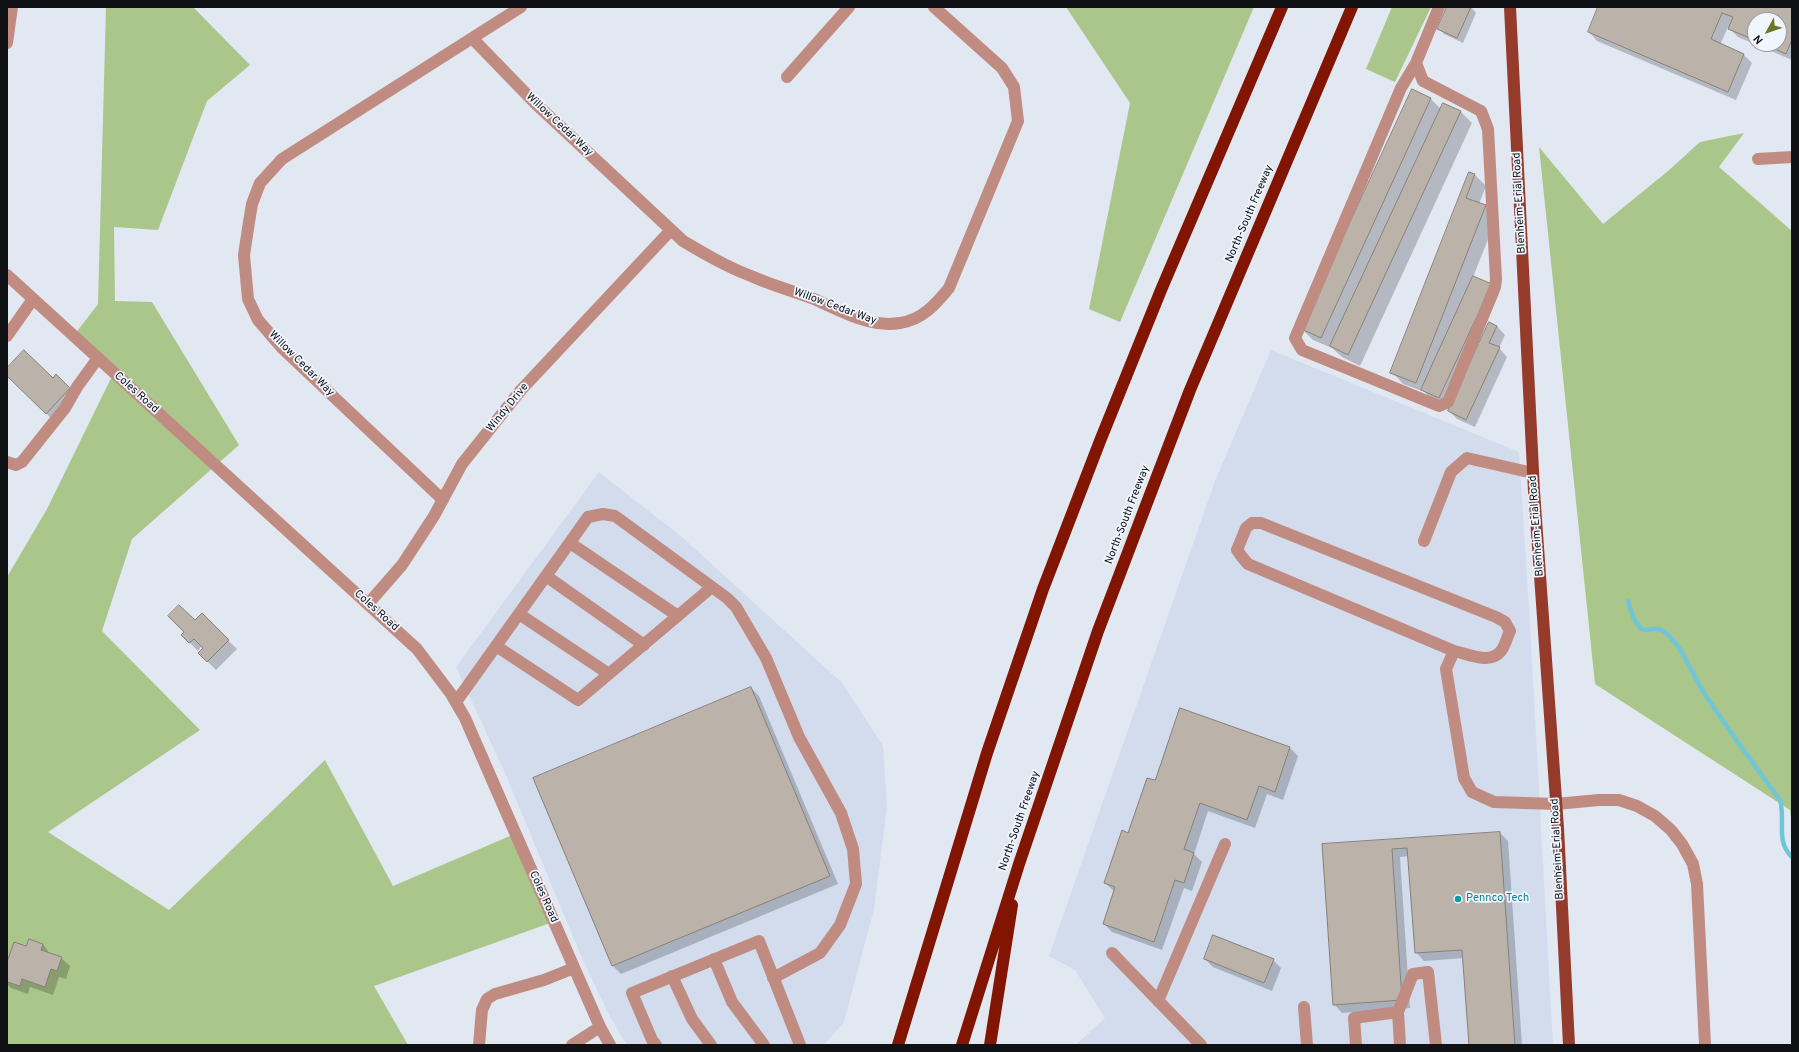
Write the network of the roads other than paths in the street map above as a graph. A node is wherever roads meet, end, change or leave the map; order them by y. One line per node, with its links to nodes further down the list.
1 (12, 7): 10 (street)
2 (521, 7): 9 (street, Willow Cedar Way)
3 (848, 7): 12 (street)
4 (934, 7): 15 (street, Willow Cedar Way)
5 (1282, 7): 54 (highway)
6 (1352, 7): 37 (highway, North-South Freeway)
7 (1439, 7): 11 (street)
8 (1510, 7): 21 (main road, Blenheim-Erial Road)
9 (472, 38): 15 (street, Willow Cedar Way); 22 (street, Willow Cedar Way)
10 (7, 43)
11 (1416, 63): 11 (street)
12 (787, 77)
13 (1792, 157): 14 (street)
14 (1758, 160)
15 (672, 230): 22 (street, Windy Drive)
16 (7, 275): 17 (street, Coles Road)
17 (33, 299): 18 (street); 19 (street, Coles Road)
18 (7, 336)
19 (98, 358): 20 (street); 27 (street, Coles Road)
20 (12, 464)
21 (1533, 473): 23 (street); 35 (main road, Blenheim-Erial Road)
22 (443, 500): 27 (street, Windy Drive)
23 (1424, 541)
24 (570, 542): 25 (street); 26 (street); 29 (street)
25 (546, 576): 28 (street); 30 (street)
26 (712, 587): 29 (street); 42 (street)
27 (368, 604): 34 (street, Coles Road)
28 (519, 614): 31 (street); 33 (street)
29 (678, 616): 30 (street)
30 (644, 644): 33 (street)
31 (496, 646): 33 (street); 34 (street)
32 (1454, 651): 32 (street); 35 (street)
33 (609, 674)
34 (456, 702): 40 (street, Coles Road)
35 (1556, 804): 62 (main road, Blenheim-Erial Road); 63 (street)
36 (1225, 844): 43 (street)
37 (1019, 864): 55 (highway, North-South Freeway); 56 (highway)
38 (1112, 953): 43 (street)
39 (714, 959): 41 (street); 42 (street); 52 (street)
40 (574, 968): 46 (street, Coles Road); 47 (street)
41 (672, 976): 50 (street); 51 (street)
42 (773, 978): 53 (street)
43 (1158, 1001): 57 (street)
44 (1304, 1006): 58 (street)
45 (1398, 1012): 59 (street); 60 (street); 61 (street)
46 (600, 1027): 48 (street); 49 (street, Coles Road)
47 (479, 1045)
48 (572, 1045)
49 (610, 1045)
50 (656, 1045)
51 (711, 1045)
52 (764, 1045)
53 (800, 1045)
54 (898, 1045)
55 (962, 1045)
56 (990, 1045)
57 (1201, 1045)
58 (1307, 1045)
59 (1356, 1045)
60 (1400, 1045)
61 (1436, 1045)
62 (1569, 1045)
63 (1705, 1045)

